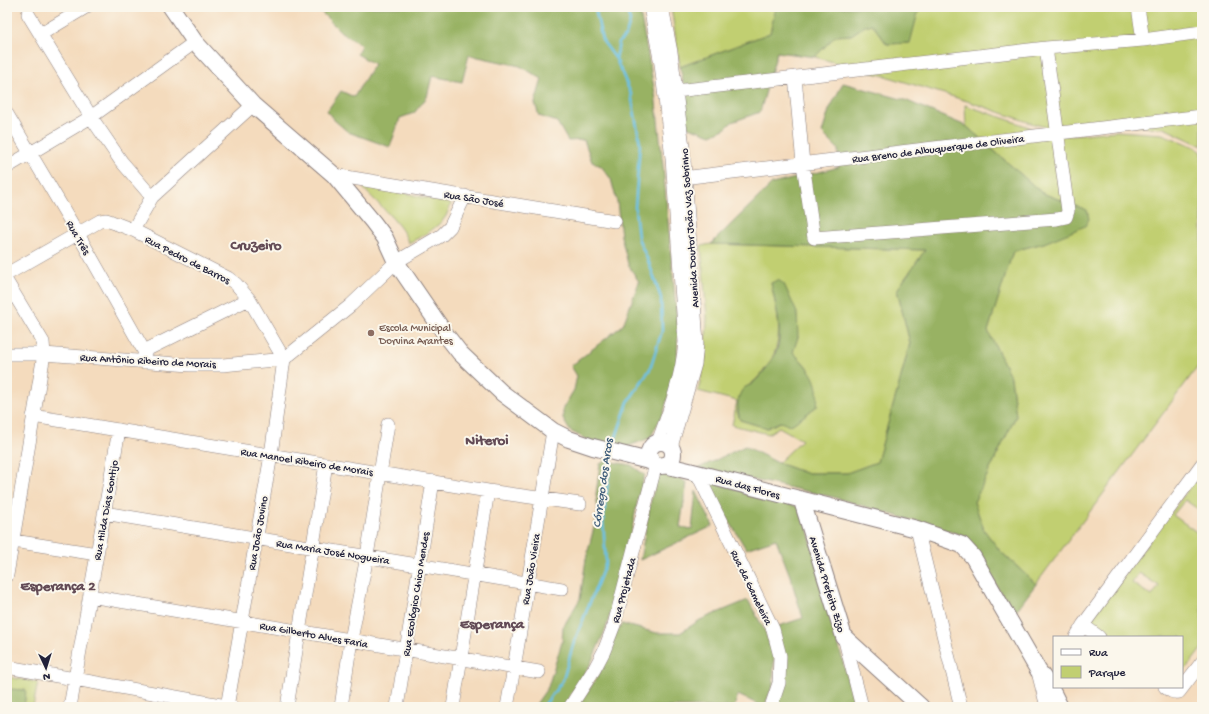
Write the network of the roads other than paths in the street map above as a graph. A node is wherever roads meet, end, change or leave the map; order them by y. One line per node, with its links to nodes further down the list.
1 (86, 7): 8 (street)
2 (171, 7): 10 (main road)
3 (650, 7): 23 (street, Avenida Doutor João Vaz Sobrinho)
4 (662, 7): 13 (street, Avenida Doutor João Vaz Sobrinho)
5 (1138, 7): 9 (street)
6 (28, 14): 8 (street)
7 (1202, 32): 9 (street)
8 (41, 34): 17 (street)
9 (1143, 40): 11 (street)
10 (195, 42): 14 (main road); 17 (street)
11 (1046, 48): 12 (street); 18 (street)
12 (795, 77): 13 (street); 20 (street)
13 (676, 91): 23 (street, Avenida Doutor João Vaz Sobrinho)
14 (253, 105): 22 (main road); 25 (street)
15 (7, 114): 19 (street, Rua Três)
16 (1202, 116): 18 (street, Rua Breno de Albuquerque de Oliveira)
17 (91, 117): 19 (street); 25 (street)
18 (1058, 133): 20 (street, Rua Breno de Albuquerque de Oliveira); 20 (street)
19 (31, 153): 21 (street); 28 (street, Rua Três)
20 (803, 164): 23 (street, Rua Breno de Albuquerque de Oliveira)
21 (7, 167)
22 (334, 175): 24 (street, Rua São José); 29 (main road)
23 (680, 179): 41 (street, Avenida Doutor João Vaz Sobrinho)
24 (465, 196): 26 (street, Rua São José); 29 (street)
25 (152, 197): 27 (street)
26 (615, 221)
27 (133, 230): 28 (street, Rua Pedro de Barros); 32 (street, Rua Pedro de Barros)
28 (78, 234): 30 (street); 35 (street, Rua Três)
29 (396, 262): 36 (street); 40 (main road)
30 (7, 274)
31 (7, 282): 34 (street)
32 (249, 299): 35 (street); 36 (street, Rua Pedro de Barros)
33 (7, 354): 34 (street, Rua Antônio Ribeiro de Morais)
34 (44, 354): 35 (street, Rua Antônio Ribeiro de Morais); 37 (street)
35 (144, 356): 36 (street, Rua Antônio Ribeiro de Morais)
36 (284, 359): 43 (street, Rua João Jovino)
37 (33, 416): 39 (street, Rua Manoel Ribeiro de Morais); 57 (street)
38 (388, 424): 48 (street)
39 (119, 430): 43 (street, Rua Manoel Ribeiro de Morais); 54 (street, Rua Hilda Dias Gontijo)
40 (553, 431): 42 (main road); 51 (street, Rua João Vieira)
41 (664, 446): 42 (main road); 45 (main road); 47 (main road)
42 (619, 453): 45 (main road)
43 (271, 455): 44 (street, Rua Manoel Ribeiro de Morais); 56 (street, Rua João Jovino)
44 (326, 464): 48 (street, Rua Manoel Ribeiro de Morais); 58 (street)
45 (658, 464): 47 (main road); 92 (street, Rua Projetada)
46 (1202, 464): 68 (street)
47 (695, 472): 52 (main road, Rua das Flores); 93 (street, Rua da Gameleira)
48 (380, 473): 49 (street, Rua Manoel Ribeiro de Morais); 60 (street)
49 (433, 481): 50 (street, Rua Manoel Ribeiro de Morais); 61 (street, Rua Ecológico Chico Mendes)
50 (488, 491): 51 (street, Rua Manoel Ribeiro de Morais); 62 (street)
51 (542, 498): 53 (street, Rua Manoel Ribeiro de Morais); 64 (street, Rua João Vieira)
52 (802, 501): 55 (main road, Rua das Flores); 72 (main road, Avenida Prefeito Zizo)
53 (580, 504)
54 (104, 513): 56 (street, Rua Maria José Nogueira); 59 (street, Rua Hilda Dias Gontijo)
55 (917, 529): 81 (main road, Rua das Flores); 96 (street)
56 (256, 538): 58 (street, Rua Maria José Nogueira); 67 (street, Rua João Jovino)
57 (10, 540): 59 (street); 63 (street)
58 (312, 547): 60 (street, Rua Maria José Nogueira); 69 (street)
59 (97, 554): 66 (street, Rua Hilda Dias Gontijo)
60 (367, 556): 61 (street, Rua Maria José Nogueira); 73 (street)
61 (420, 565): 62 (street, Rua Maria José Nogueira); 74 (street, Rua Ecológico Chico Mendes)
62 (474, 574): 64 (street, Rua Maria José Nogueira); 75 (street)
63 (7, 575)
64 (528, 583): 65 (street, Rua Maria José Nogueira); 78 (street, Rua João Vieira)
65 (562, 589)
66 (90, 596): 67 (street, Rua Gilberto Alves Faria); 80 (street, Rua Hilda Dias Gontijo)
67 (242, 621): 69 (street, Rua Gilberto Alves Faria); 86 (street, Rua João Jovino)
68 (1083, 625): 70 (street); 71 (street)
69 (300, 632): 73 (street, Rua Gilberto Alves Faria); 87 (street)
70 (1077, 636)
71 (1098, 636)
72 (844, 637): 94 (street); 95 (main road, Avenida Prefeito Zizo)
73 (351, 640): 74 (street, Rua Gilberto Alves Faria); 88 (street)
74 (406, 650): 75 (street, Rua Gilberto Alves Faria); 89 (street, Rua Ecológico Chico Mendes)
75 (461, 659): 78 (street, Rua Gilberto Alves Faria); 90 (street)
76 (1202, 662): 82 (street)
77 (7, 667): 80 (street)
78 (514, 668): 79 (street, Rua Gilberto Alves Faria); 91 (street, Rua João Vieira)
79 (539, 672)
80 (74, 679): 85 (street, Rua Hilda Dias Gontijo); 86 (street)
81 (1049, 686): 97 (street); 98 (main road, Rua das Flores)
82 (1183, 687)
83 (1182, 688): 84 (street)
84 (1168, 689)
85 (70, 707)
86 (229, 707)
87 (287, 707)
88 (341, 707)
89 (397, 707)
90 (453, 707)
91 (507, 707)
92 (570, 707)
93 (771, 707)
94 (862, 707)
95 (921, 707)
96 (961, 707)
97 (1048, 707)
98 (1060, 707)

